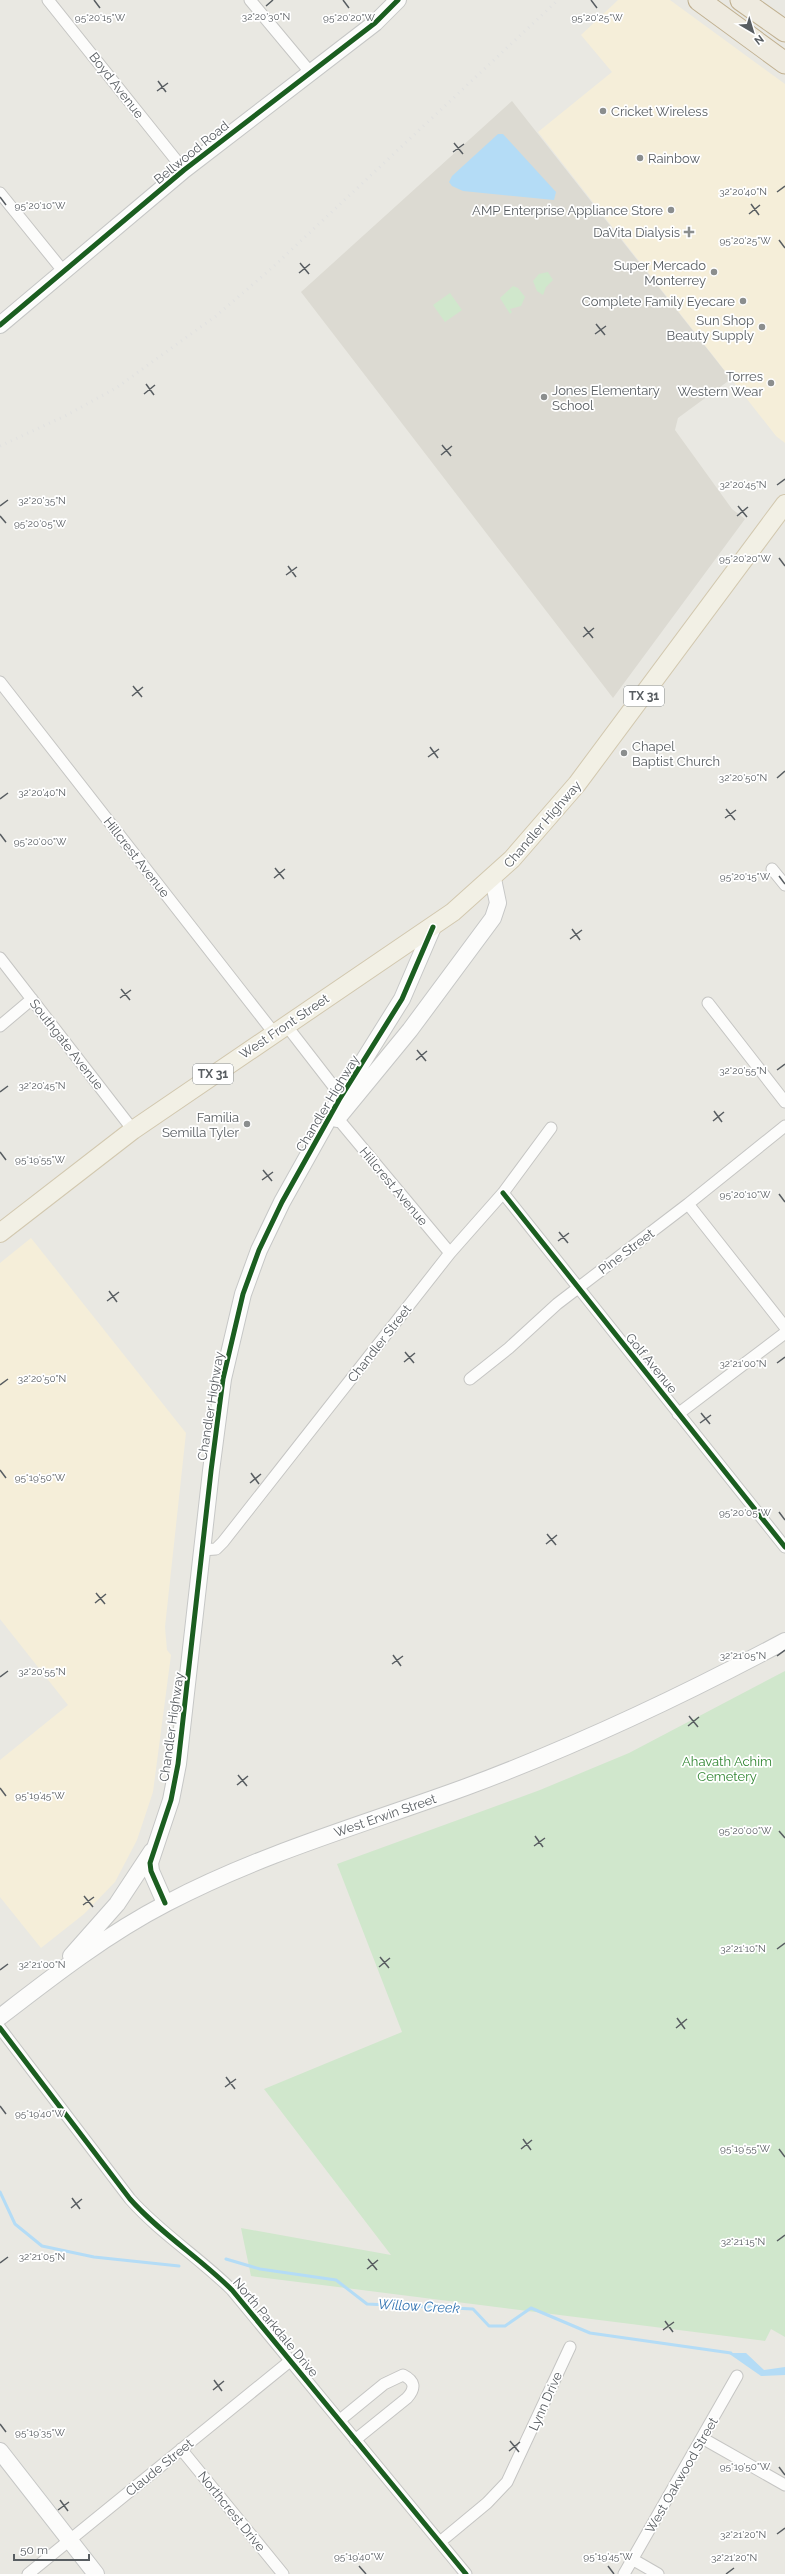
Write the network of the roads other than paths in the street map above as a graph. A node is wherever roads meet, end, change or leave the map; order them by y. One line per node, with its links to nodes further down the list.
1 (48, 0): 9 (street, Boyd Avenue)
2 (250, 0): 8 (street)
3 (398, 0): 8 (street, Bellwood Road)
4 (698, 0): 7 (highway)
5 (741, 0): 6 (highway)
6 (785, 32)
7 (785, 63)
8 (310, 72): 9 (street, Bellwood Road)
9 (184, 170): 11 (street, Bellwood Road)
10 (0, 193): 11 (street)
11 (64, 272): 12 (street, Bellwood Road)
12 (0, 325)
13 (785, 504): 16 (main road, Chandler Highway / TX 31)
14 (0, 682): 23 (street, Hillcrest Avenue)
15 (772, 869): 17 (street)
16 (493, 879): 18 (main road, West Front Street / TX 31); 25 (street, Chandler Highway)
17 (785, 885)
18 (433, 927): 23 (main road, West Front Street / TX 31); 25 (street, Chandler Highway)
19 (0, 958): 20 (street, Southgate Avenue)
20 (32, 999): 22 (street); 28 (street, Southgate Avenue)
21 (708, 1003): 24 (street)
22 (0, 1026)
23 (280, 1029): 25 (street, Hillcrest Avenue); 28 (main road, West Front Street / TX 31)
24 (785, 1102)
25 (336, 1110): 32 (street, Hillcrest Avenue); 39 (street, Chandler Highway)
26 (785, 1126): 30 (street, Pine Street)
27 (551, 1128): 29 (street, Chandler Street)
28 (133, 1130): 31 (main road, West Front Street / TX 31)
29 (503, 1193): 32 (street, Chandler Street); 33 (street, Golf Avenue)
30 (688, 1204): 33 (street, Pine Street); 34 (street)
31 (0, 1233)
32 (450, 1253): 39 (street, Chandler Street)
33 (578, 1288): 36 (street, Pine Street); 37 (street, Golf Avenue)
34 (785, 1327)
35 (785, 1334): 37 (street)
36 (470, 1379)
37 (678, 1414): 38 (street, Golf Avenue)
38 (785, 1547)
39 (202, 1550): 41 (street, Chandler Highway)
40 (785, 1641): 42 (street, West Erwin Street)
41 (153, 1850): 42 (street, Chandler Highway); 43 (street, Chandler Highway)
42 (165, 1904): 43 (street, West Erwin Street)
43 (48, 1980): 44 (street, West Erwin Street)
44 (0, 2016)
45 (0, 2028): 47 (street, North Parkdale Drive)
46 (570, 2347): 56 (street, Lynn Drive)
47 (290, 2361): 49 (street, North Parkdale Drive); 52 (street, Claude Street)
48 (737, 2376): 50 (street, West Oakwood Street)
49 (340, 2420): 51 (street, North Parkdale Drive); 51 (street)
50 (702, 2438): 54 (street); 57 (street, West Oakwood Street)
51 (356, 2440): 56 (street, North Parkdale Drive)
52 (181, 2449): 55 (street, Claude Street); 60 (street, Northcrest Drive)
53 (0, 2451): 55 (street)
54 (785, 2485)
55 (68, 2540): 58 (street, Claude Street); 59 (street)
56 (440, 2542): 61 (street, North Parkdale Drive)
57 (632, 2559): 62 (street, West Oakwood Street); 63 (street)
58 (28, 2574)
59 (96, 2574)
60 (284, 2574)
61 (466, 2574)
62 (624, 2574)
63 (658, 2574)

